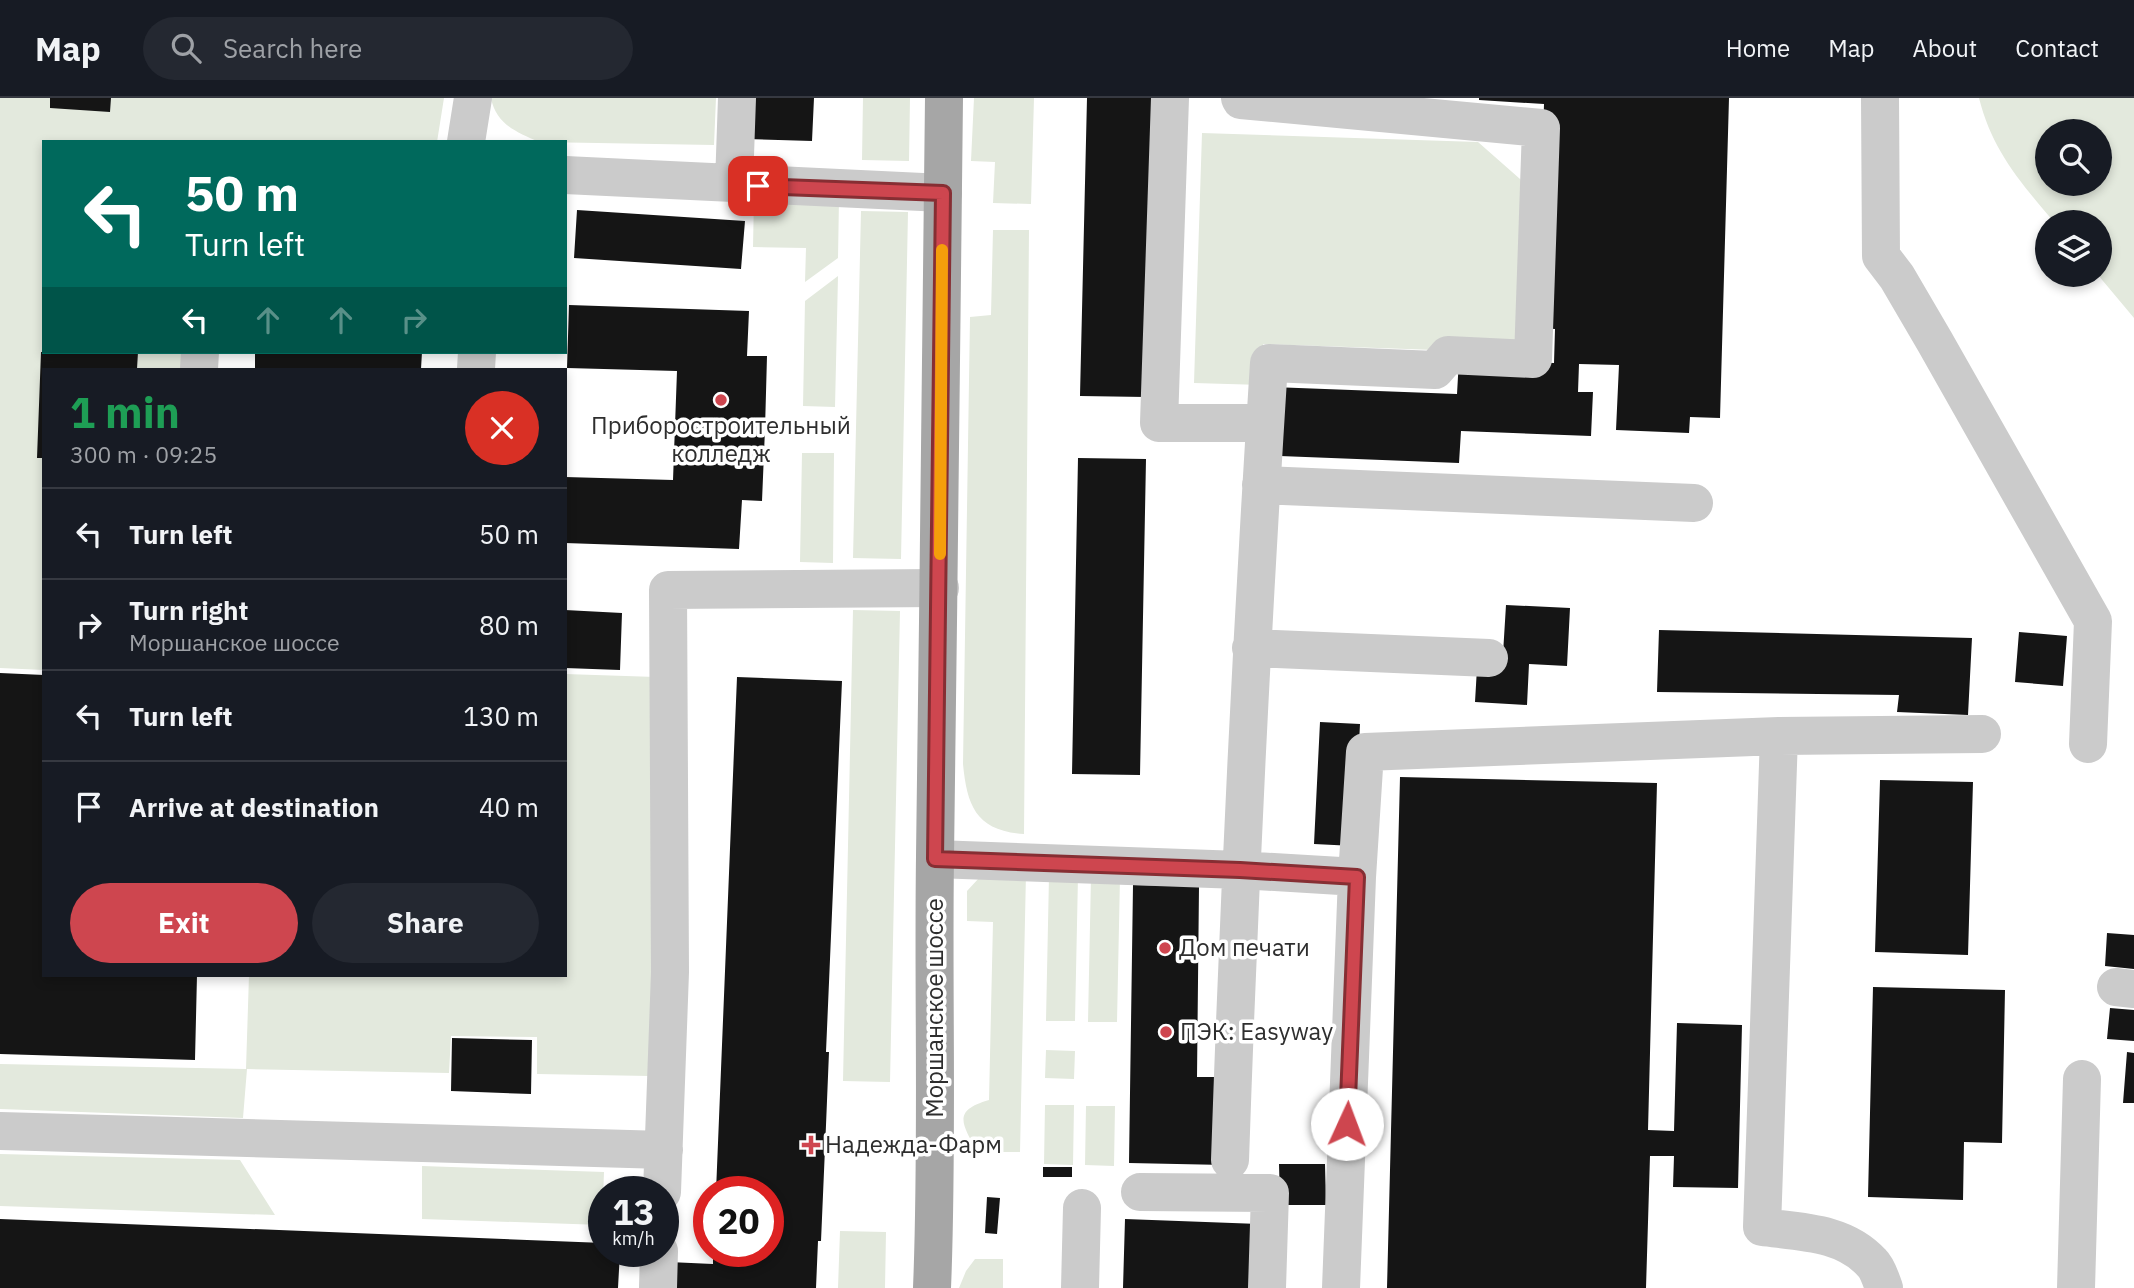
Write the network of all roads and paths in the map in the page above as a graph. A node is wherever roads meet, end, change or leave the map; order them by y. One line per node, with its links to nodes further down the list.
1 (473, 98): 7 (lane)
2 (737, 98): 9 (lane)
3 (944, 98): 10 (main road, Моршанское шоссе)
4 (1170, 98): 11 (lane)
5 (1240, 98): 11 (lane)
6 (1880, 98): 19 (lane)
7 (466, 140)
8 (567, 175): 9 (lane)
9 (734, 184): 10 (lane)
10 (943, 193): 14 (main road, Моршанское шоссе)
11 (1265, 423): 12 (lane)
12 (1261, 485): 13 (lane); 15 (lane)
13 (1694, 503)
14 (940, 588): 20 (main road, Моршанское шоссе); 25 (lane)
15 (1251, 648): 16 (lane); 21 (lane)
16 (1489, 658)
17 (1982, 734): 18 (lane)
18 (1779, 737): 22 (lane); 36 (lane)
19 (2088, 744)
20 (935, 859): 21 (lane); 32 (main road, Моршанское шоссе)
21 (1240, 870): 22 (lane); 26 (lane)
22 (1357, 877): 35 (lane)
23 (2082, 1079): 37 (lane)
24 (0, 1131): 25 (lane)
25 (664, 1150): 27 (lane)
26 (1230, 1160)
27 (663, 1176)
28 (1140, 1192): 34 (lane)
29 (1082, 1208): 33 (lane)
30 (659, 1267): 31 (lane)
31 (658, 1288)
32 (932, 1288)
33 (1080, 1288)
34 (1267, 1288)
35 (1341, 1288)
36 (1884, 1288)
37 (2076, 1288)

